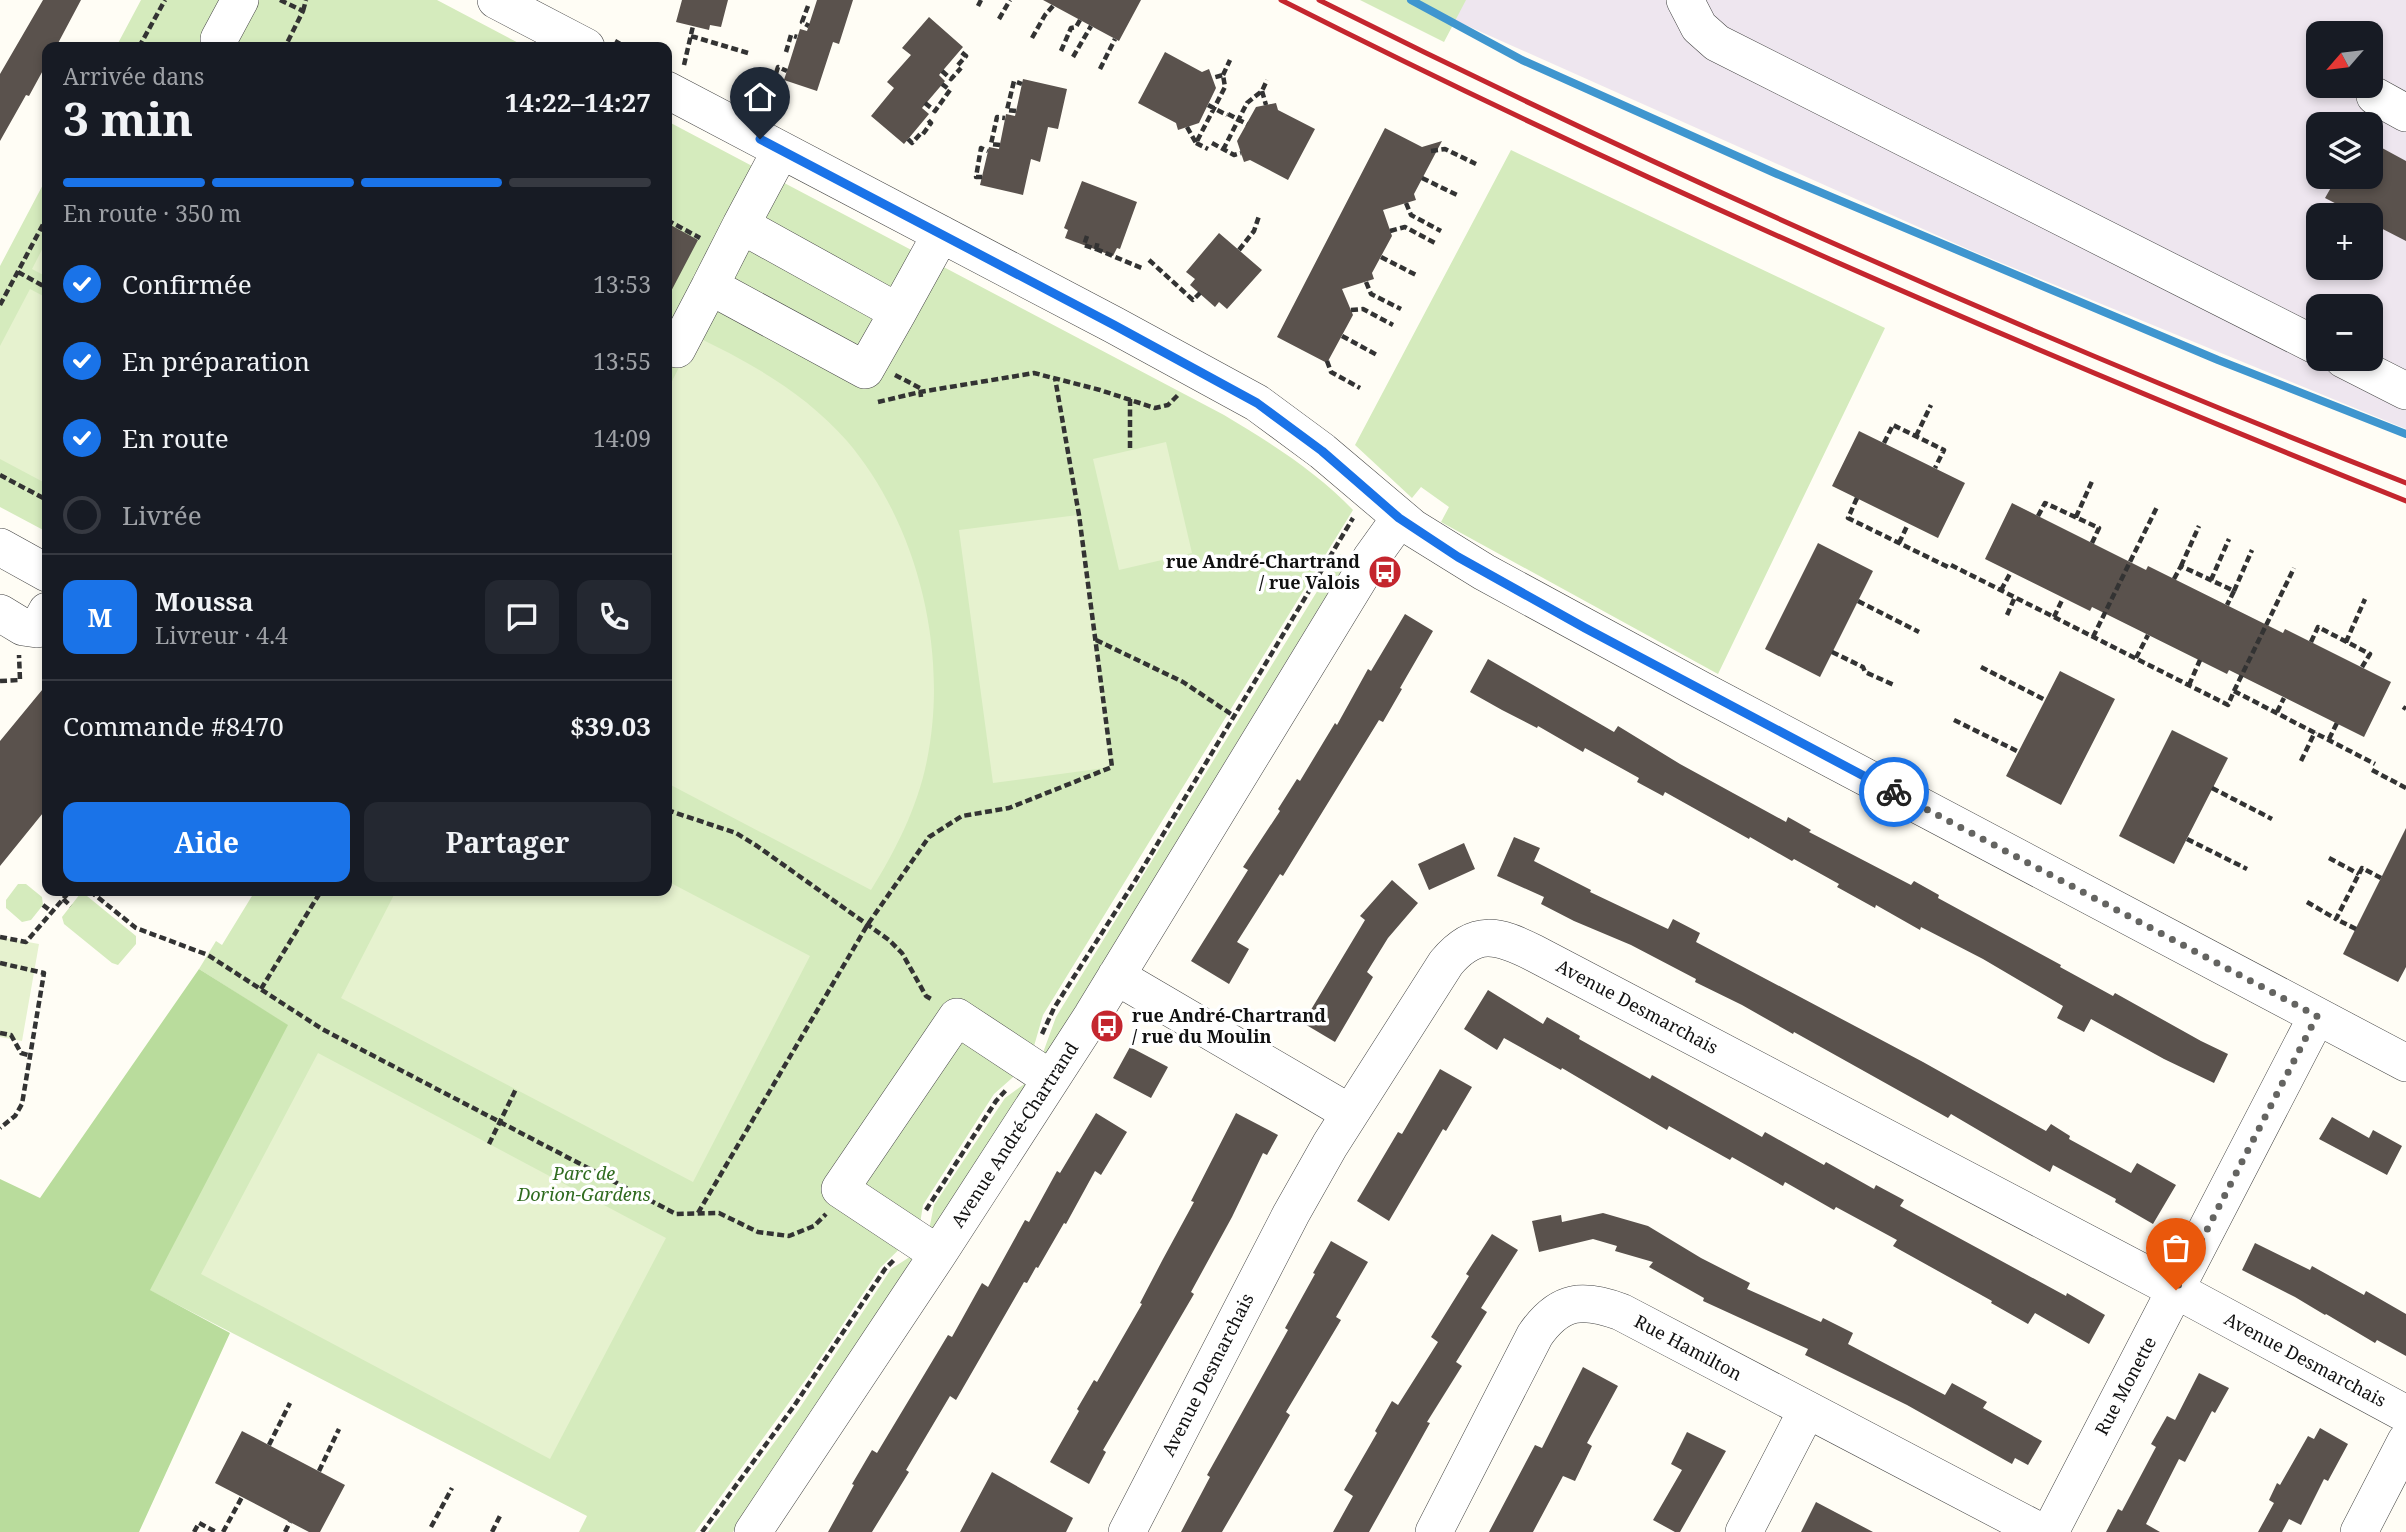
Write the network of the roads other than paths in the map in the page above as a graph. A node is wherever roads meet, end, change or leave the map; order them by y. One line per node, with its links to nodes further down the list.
1 (240, 0): 4 (street)
2 (496, 0): 5 (street)
3 (1685, 0): 12 (street)
4 (219, 39)
5 (576, 42)
6 (674, 83): 7 (street)
7 (781, 150): 8 (street); 9 (street)
8 (741, 225): 10 (street); 11 (street)
9 (941, 234): 11 (street); 16 (street)
10 (710, 286): 11 (street); 13 (street)
11 (898, 312)
12 (2306, 340)
13 (677, 349)
14 (2367, 371): 15 (street)
15 (2406, 391)
16 (1399, 518): 21 (street, Avenue André-Chartrand); 22 (street)
17 (0, 547): 18 (street)
18 (42, 570)
19 (0, 613): 20 (street)
20 (42, 620)
21 (1116, 976): 24 (street, Avenue André-Chartrand); 25 (street)
22 (2317, 1016): 23 (street); 27 (street, Rue Monette)
23 (2406, 1063)
24 (1051, 1079): 26 (street, Avenue André-Chartrand); 26 (street)
25 (1350, 1113): 27 (street, Avenue Desmarchais); 32 (street, Avenue Desmarchais)
26 (938, 1254): 31 (street, Avenue André-Chartrand)
27 (2176, 1290): 29 (street, Avenue Desmarchais); 36 (street, Rue Monette)
28 (1807, 1410): 33 (street, Rue Hamilton); 34 (street); 35 (street, Rue Hamilton)
29 (2406, 1414)
30 (2406, 1441): 37 (street)
31 (753, 1532)
32 (1126, 1532)
33 (1434, 1532)
34 (1744, 1532)
35 (2041, 1532)
36 (2050, 1532)
37 (2359, 1532)

